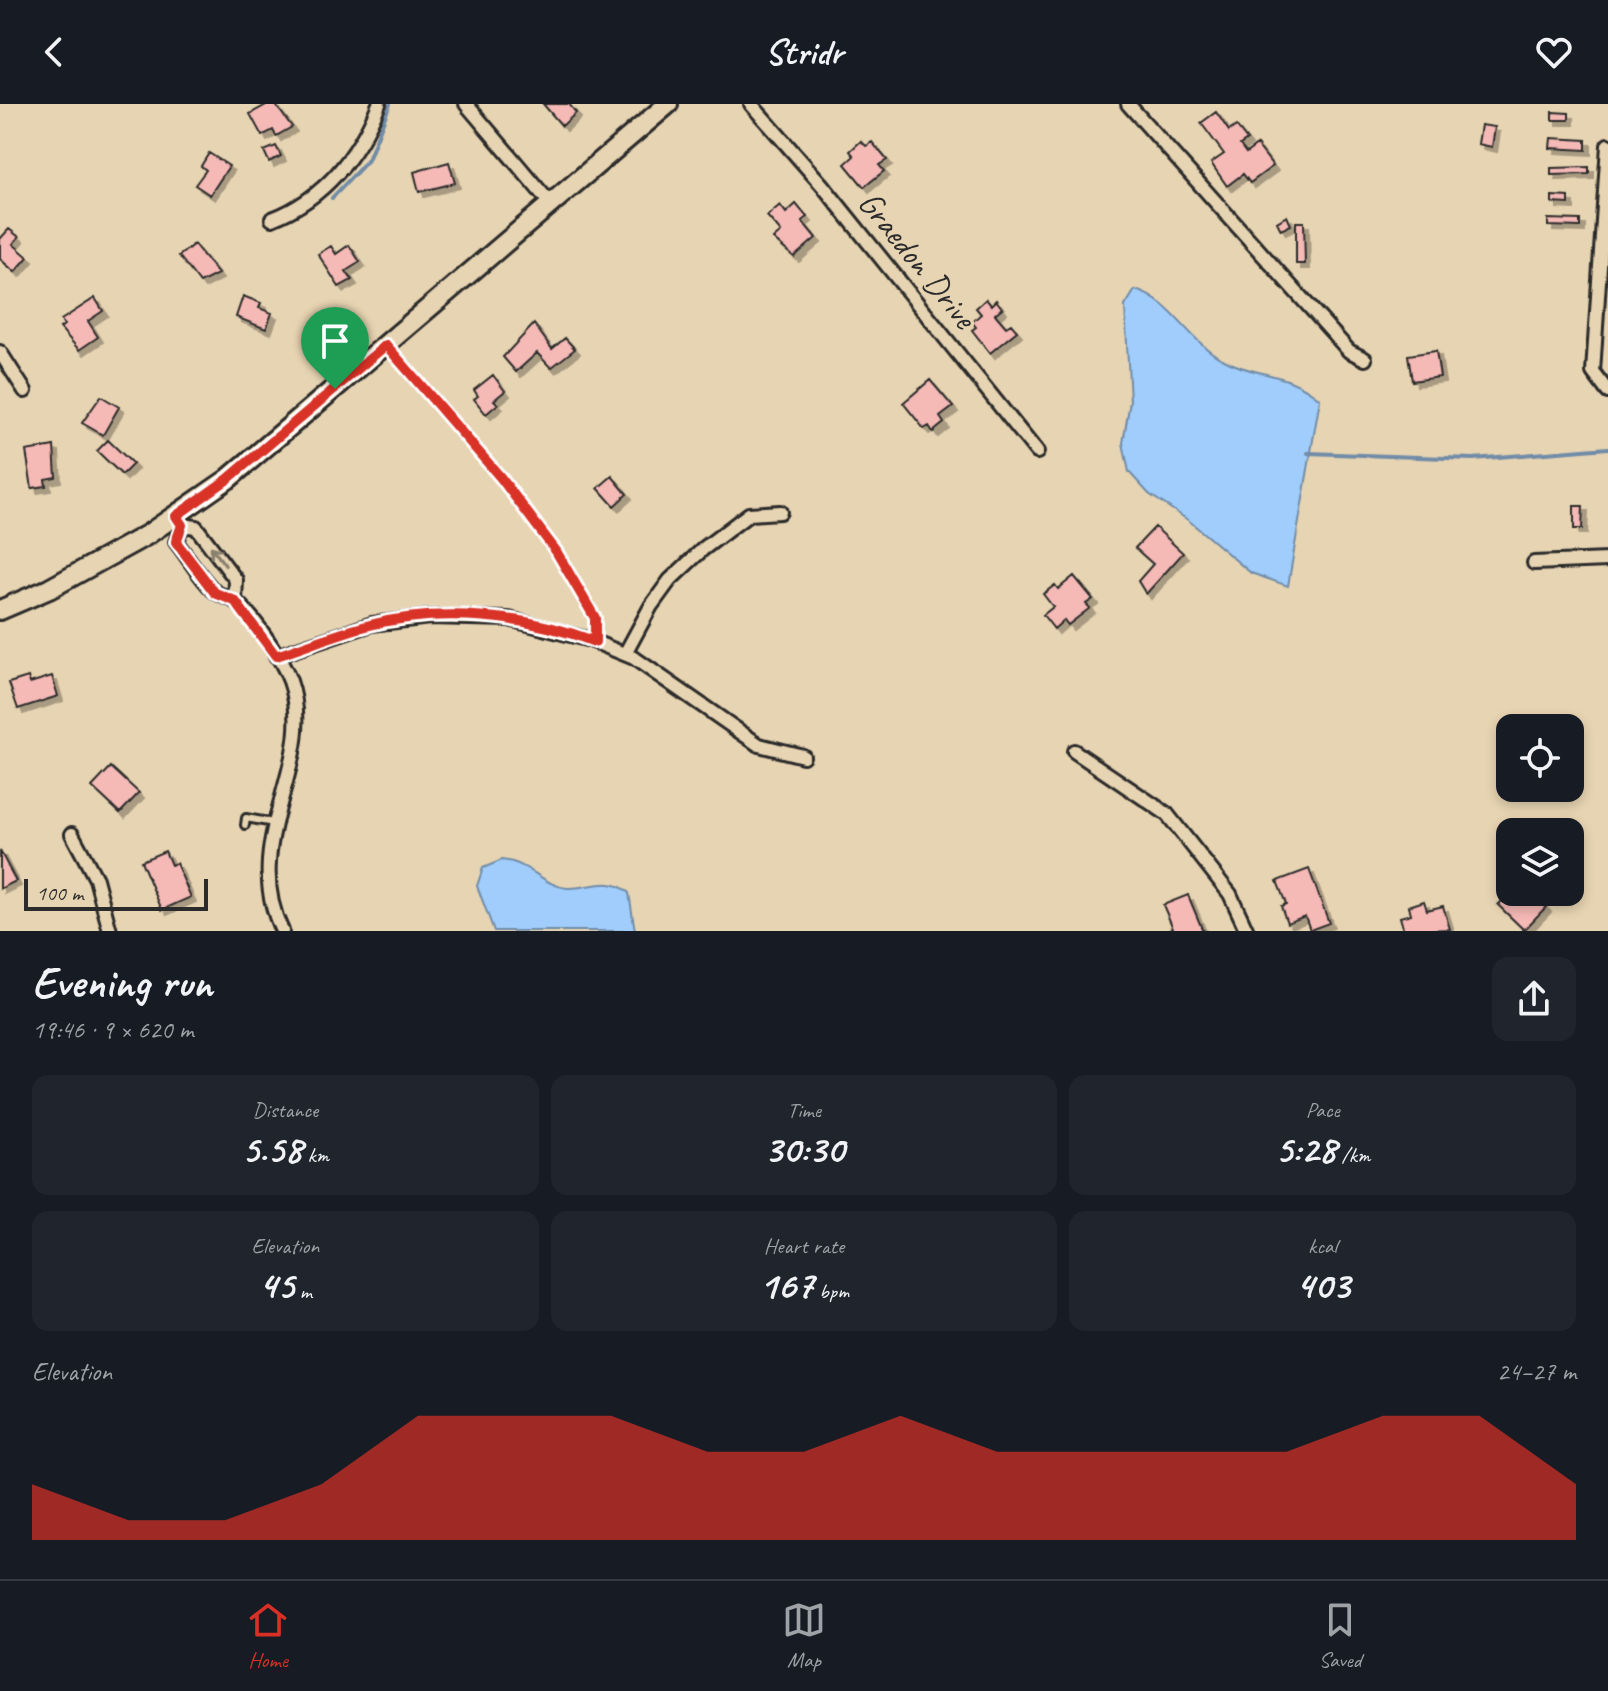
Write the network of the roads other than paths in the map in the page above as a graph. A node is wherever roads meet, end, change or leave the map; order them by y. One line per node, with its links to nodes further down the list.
1 (379, 104): 8 (street)
2 (466, 104): 7 (street)
3 (668, 104): 7 (street)
4 (751, 104): 14 (street, Graedon Drive)
5 (1128, 104): 11 (street)
6 (1608, 145): 13 (street)
7 (550, 203): 9 (street)
8 (272, 219)
9 (386, 345): 16 (street); 21 (lane)
10 (0, 352): 12 (street)
11 (1365, 359)
12 (25, 391)
13 (1608, 392)
14 (1037, 452)
15 (780, 512): 22 (street)
16 (179, 521): 19 (street, one-way to 16); 19 (street); 20 (street)
17 (1608, 560): 18 (street)
18 (1534, 563)
19 (235, 601): 23 (street)
20 (0, 610)
21 (595, 642): 22 (street); 23 (street)
22 (625, 654): 25 (street)
23 (276, 656): 26 (street)
24 (1074, 751): 31 (street)
25 (803, 756)
26 (274, 823): 27 (lane); 30 (street)
27 (245, 825)
28 (72, 834): 29 (street)
29 (110, 931)
30 (282, 931)
31 (1247, 931)

